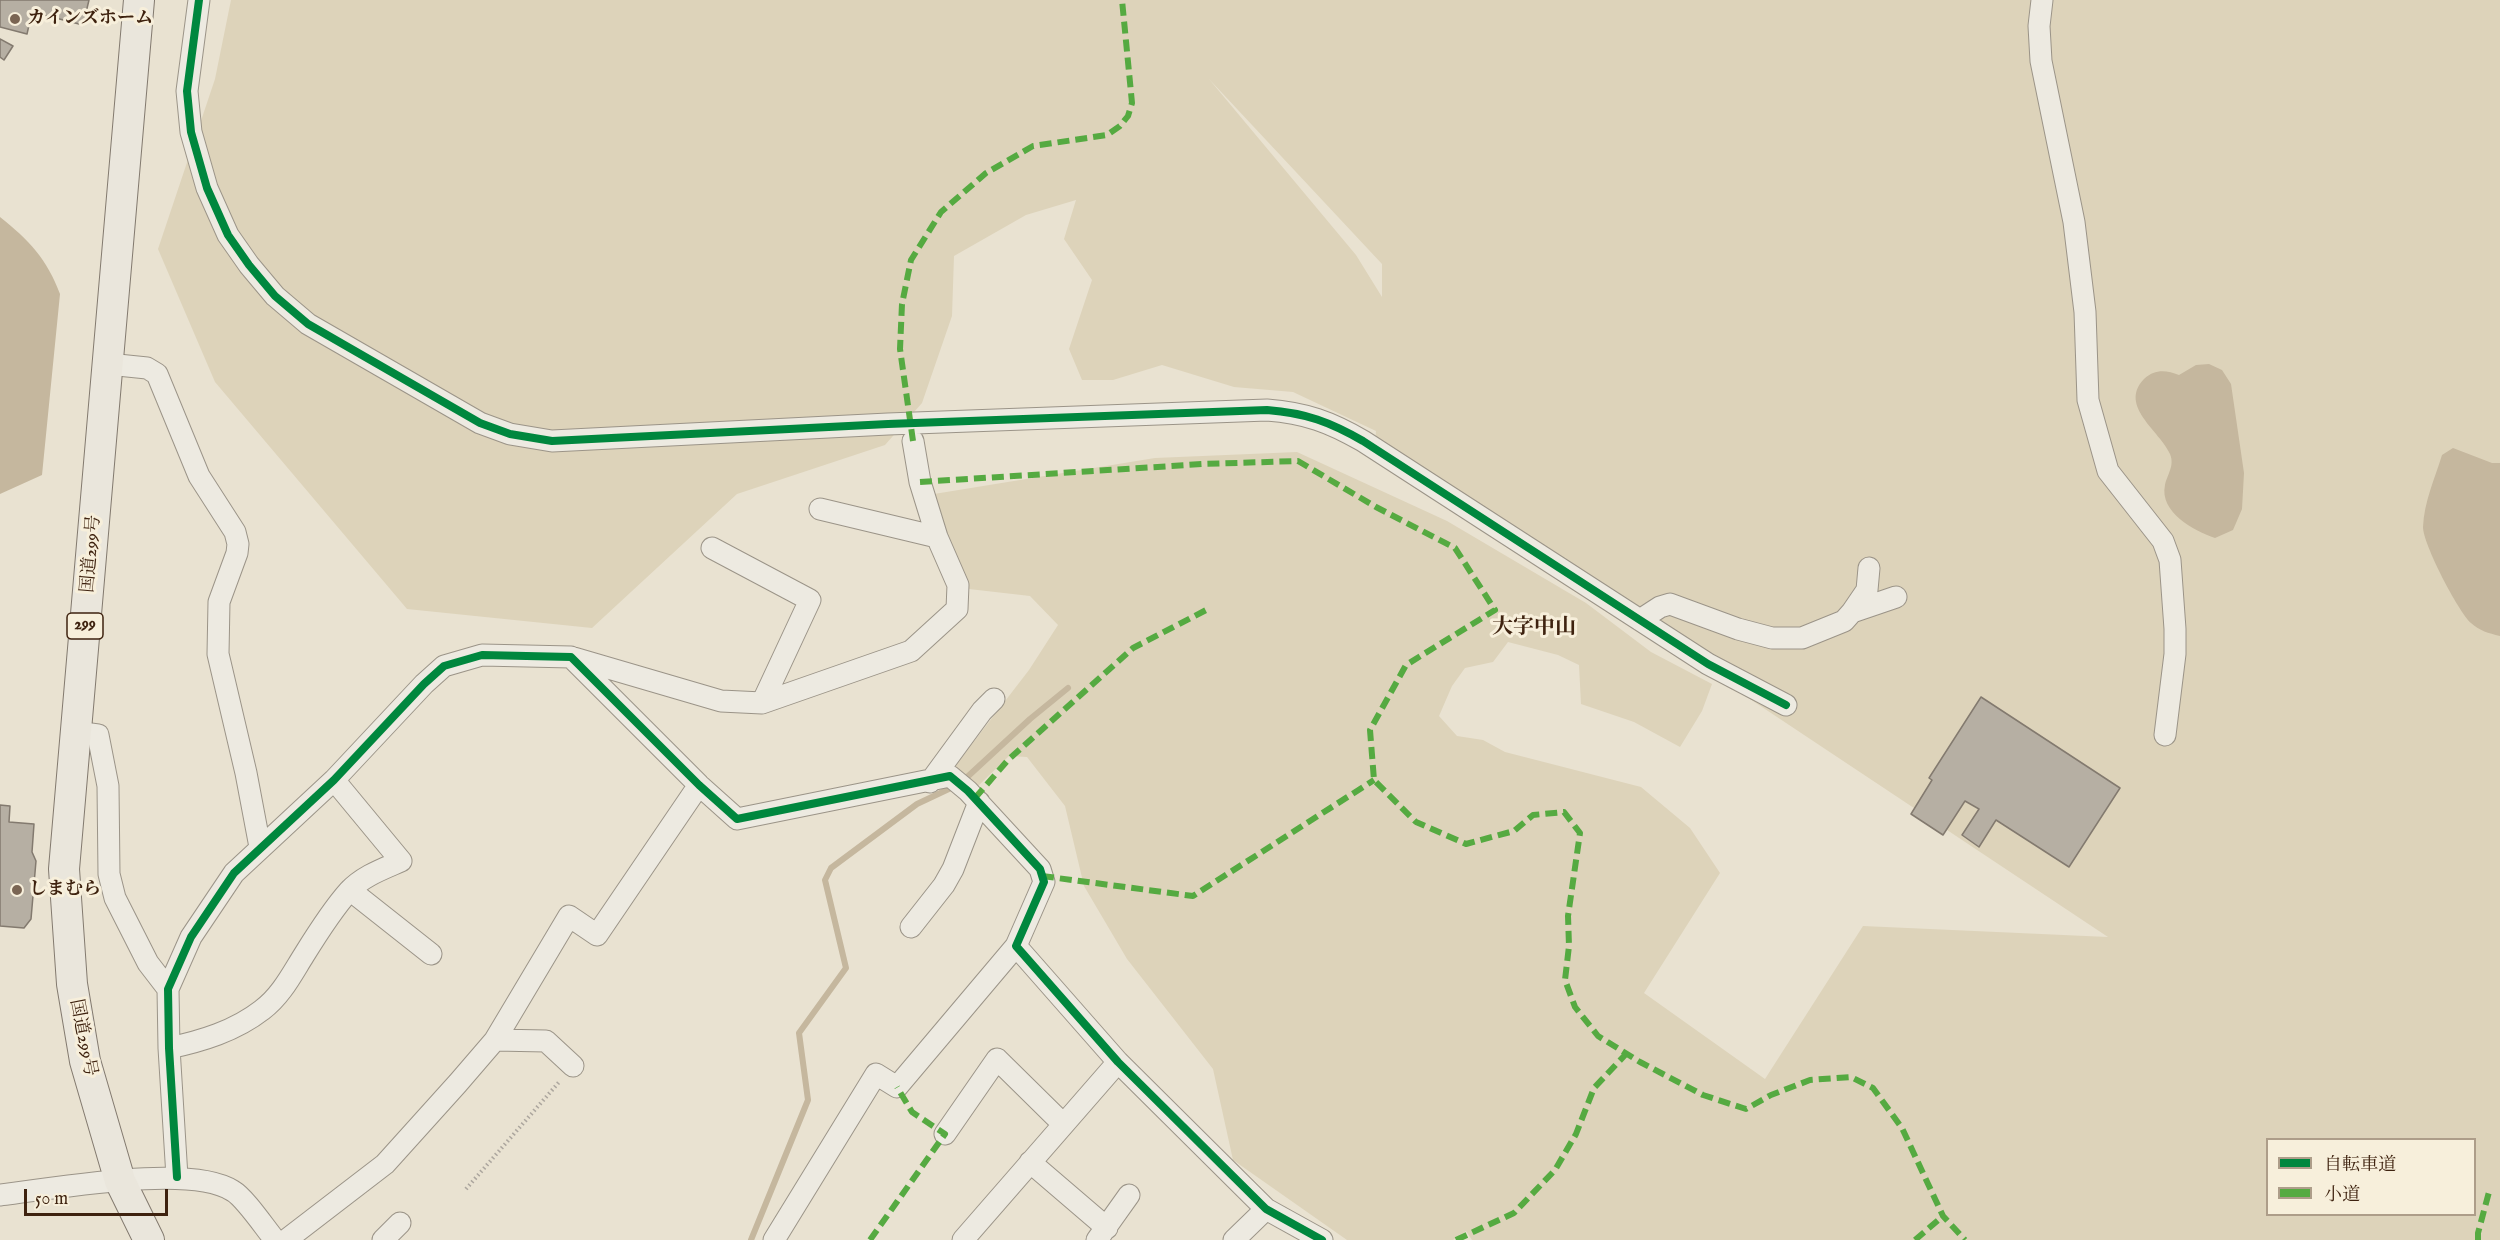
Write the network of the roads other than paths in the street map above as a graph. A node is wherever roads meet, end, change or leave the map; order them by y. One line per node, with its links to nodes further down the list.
1 (138, 0): 4 (highway, 国道299号 / 299)
2 (199, 0): 12 (street)
3 (2042, 0): 18 (street)
4 (108, 364): 17 (highway, 国道299号 / 299); 23 (street)
5 (913, 441): 7 (street)
6 (820, 509): 7 (street)
7 (937, 537): 15 (street)
8 (712, 548): 15 (street)
9 (1869, 568): 11 (street)
10 (1896, 597): 11 (street)
11 (1852, 612): 12 (street)
12 (1640, 620): 16 (street)
13 (571, 657): 15 (street); 19 (street); 21 (street)
14 (994, 699): 20 (street)
15 (762, 703)
16 (1786, 705)
17 (76, 732): 28 (street); 37 (highway, 国道299号 / 299)
18 (2165, 735)
19 (334, 780): 23 (street); 24 (street)
20 (930, 782): 21 (street); 22 (street)
21 (699, 785): 29 (street)
22 (979, 802): 25 (street); 26 (street)
23 (260, 847): 28 (street)
24 (350, 890): 27 (street); 30 (street)
25 (911, 927)
26 (1016, 946): 31 (street); 49 (street)
27 (431, 954)
28 (168, 989): 30 (street)
29 (495, 1040): 32 (street); 47 (street)
30 (169, 1048): 36 (street)
31 (1118, 1062): 33 (street); 40 (street)
32 (573, 1066)
33 (1063, 1124): 34 (street); 35 (street)
34 (945, 1134)
35 (1030, 1162): 42 (street); 43 (street)
36 (177, 1177): 37 (street); 46 (street)
37 (120, 1181): 38 (street); 45 (highway, 国道299号 / 299)
38 (0, 1195)
39 (1129, 1195): 42 (street)
40 (1266, 1209): 44 (street); 50 (street)
41 (400, 1222): 48 (street)
42 (1102, 1234)
43 (971, 1237)
44 (1318, 1239)
45 (149, 1240)
46 (275, 1240)
47 (286, 1240)
48 (383, 1240)
49 (774, 1240)
50 (1234, 1240)

